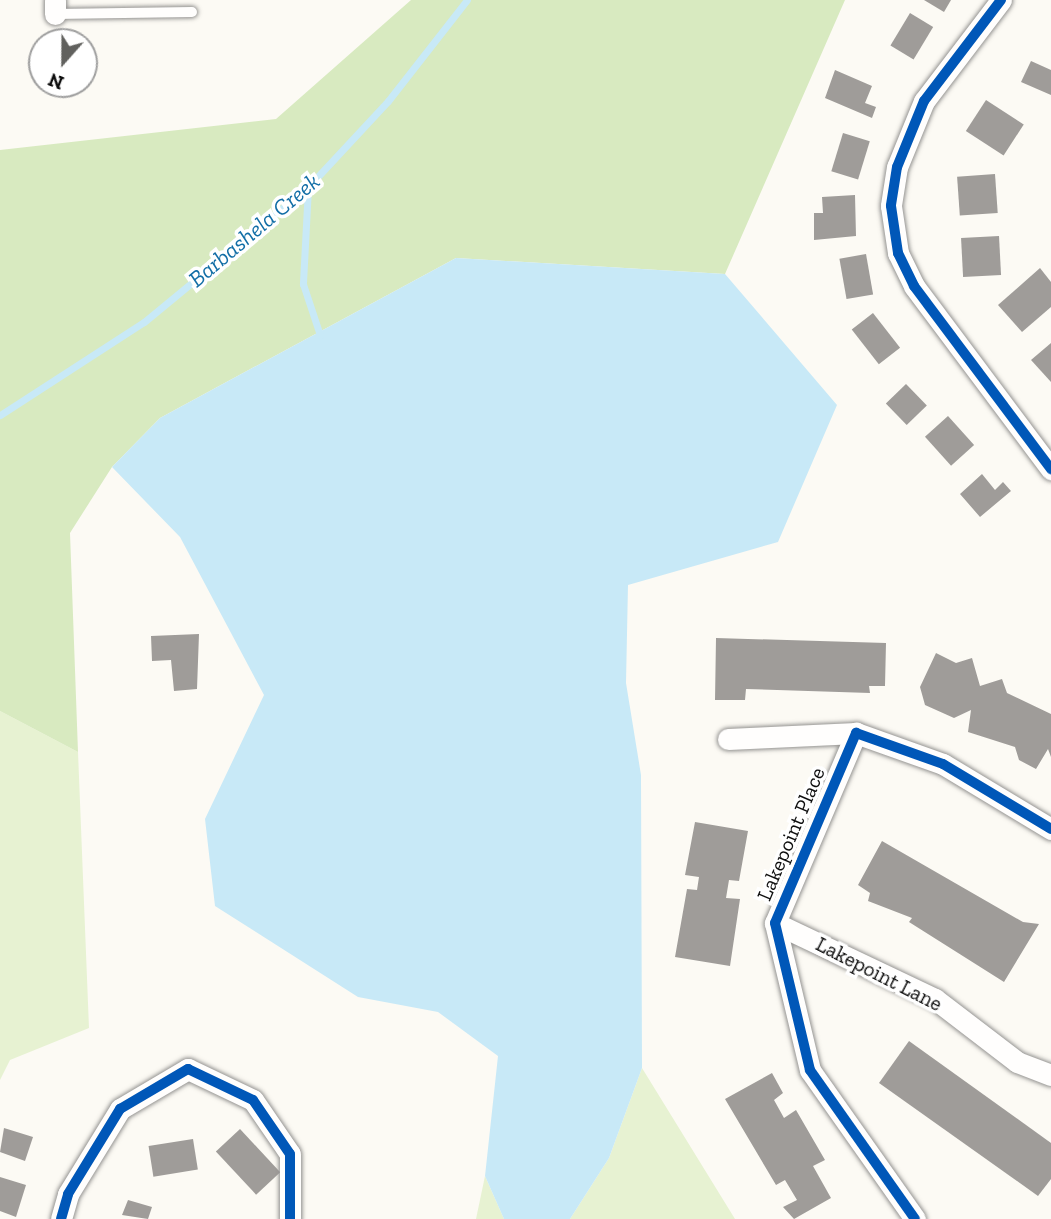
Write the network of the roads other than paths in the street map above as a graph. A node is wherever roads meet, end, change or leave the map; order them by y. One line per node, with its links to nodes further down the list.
1 (1001, 0): 4 (street)
2 (55, 7): 3 (lane)
3 (192, 12)
4 (1051, 469)
5 (856, 733): 6 (street); 7 (street); 8 (street, Lakepoint Place)
6 (729, 739)
7 (1051, 829)
8 (775, 923): 9 (street, Lakepoint Lane); 12 (street, Lakepoint Place)
9 (1051, 1075)
10 (61, 1219): 11 (street)
11 (290, 1219)
12 (915, 1219)

